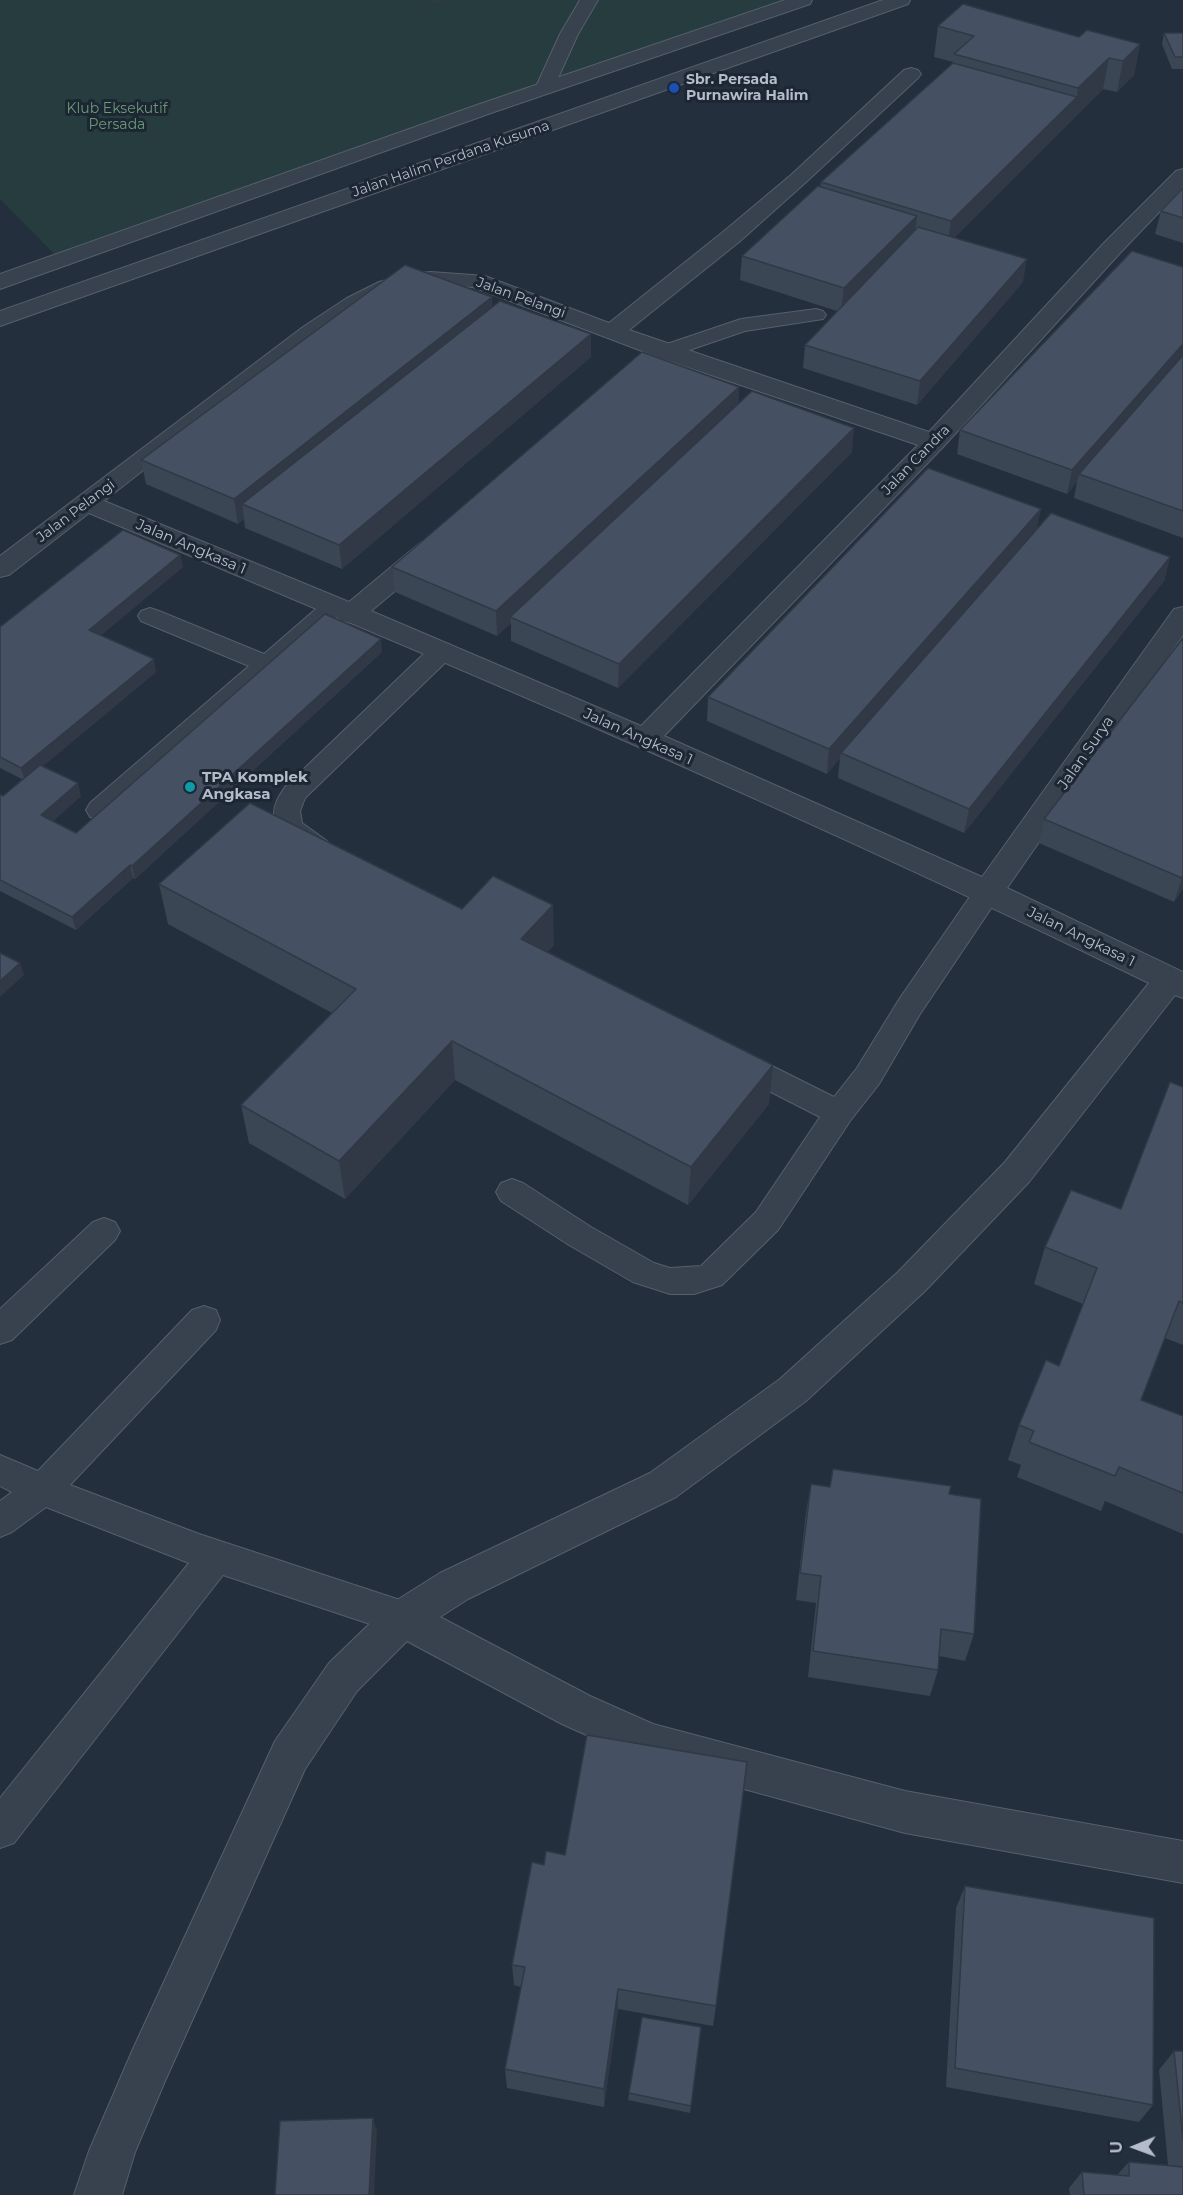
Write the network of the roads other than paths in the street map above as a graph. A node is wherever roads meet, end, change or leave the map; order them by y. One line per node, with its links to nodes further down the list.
1 (803, 0): 5 (street)
2 (901, 0): 9 (street, Jalan Halim Perdana Kusuma)
3 (587, 3): 5 (lane)
4 (911, 74): 10 (street)
5 (544, 89): 7 (street)
6 (1183, 175): 12 (street, Jalan Candra)
7 (0, 282)
8 (816, 315): 11 (lane)
9 (0, 319)
10 (613, 332): 11 (street, Jalan Pelangi); 13 (street, Jalan Pelangi)
11 (657, 359): 12 (street, Jalan Pelangi)
12 (934, 442): 21 (street, Jalan Candra)
13 (87, 504): 15 (street, Jalan Pelangi); 16 (street, Jalan Angkasa 1)
14 (448, 533): 16 (street)
15 (0, 569)
16 (341, 611): 19 (street, Jalan Angkasa 1); 20 (lane)
17 (1183, 615): 24 (street, Jalan Surya)
18 (150, 616): 20 (lane)
19 (442, 651): 21 (street, Jalan Angkasa 1); 23 (lane)
20 (266, 664): 22 (lane)
21 (644, 740): 24 (street, Jalan Angkasa 1)
22 (99, 810)
23 (344, 862)
24 (988, 892): 25 (street, Jalan Angkasa 1); 27 (lane)
25 (1176, 983): 36 (street)
26 (715, 1051): 27 (lane)
27 (839, 1113): 28 (lane)
28 (512, 1192)
29 (104, 1231): 31 (lane)
30 (204, 1320): 33 (lane)
31 (0, 1330)
32 (0, 1470): 33 (lane)
33 (42, 1490): 34 (lane); 35 (lane)
34 (0, 1521)
35 (215, 1557): 36 (lane); 37 (lane)
36 (403, 1618): 38 (street); 39 (street)
37 (0, 1829)
38 (1183, 1862)
39 (98, 2195)

